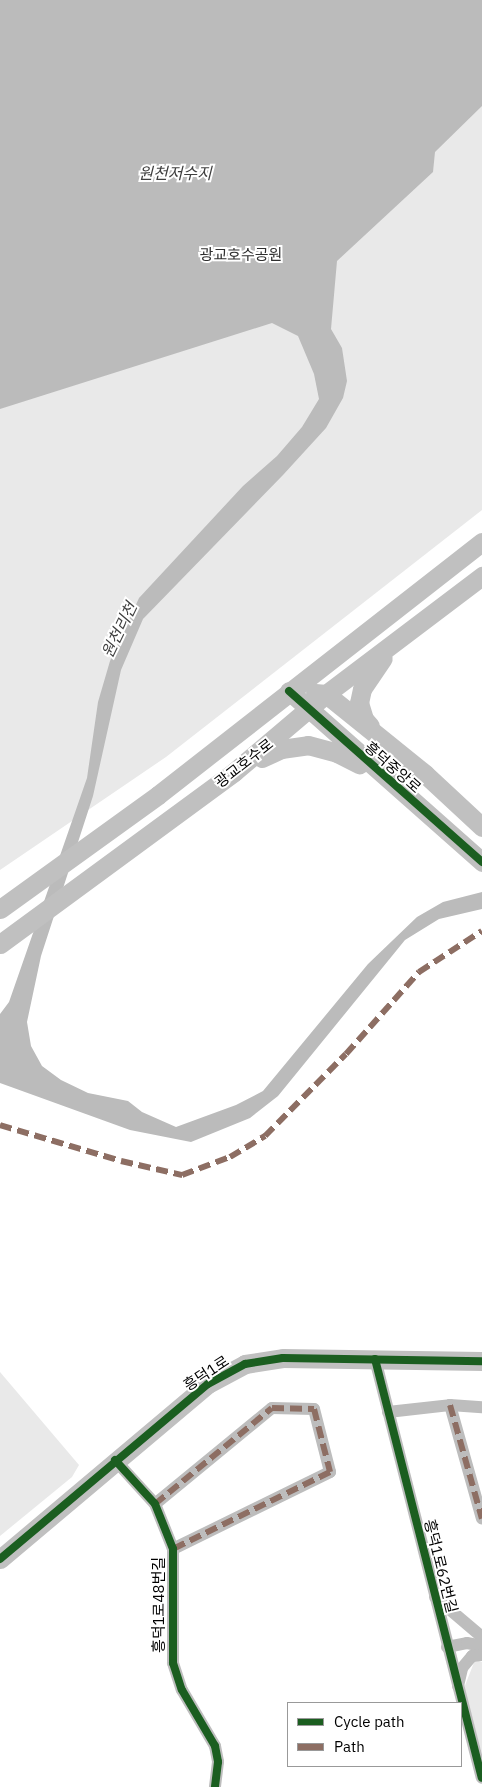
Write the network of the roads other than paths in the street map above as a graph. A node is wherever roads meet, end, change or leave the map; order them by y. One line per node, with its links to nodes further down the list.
1 (482, 542): 4 (main road, 광교호수로)
2 (482, 576): 3 (main road, 광교호수로)
3 (393, 643): 5 (main road, 광교호수로); 7 (main road)
4 (289, 691): 5 (main road); 6 (main road, 흥덕중앙로); 14 (main road, 광교호수로)
5 (326, 694): 6 (main road, 광교호수로); 7 (main road, 흥덕중앙로)
6 (309, 711): 8 (main road, 광교호수로); 9 (main road, 흥덕중앙로)
7 (383, 740): 10 (main road, 흥덕중앙로)
8 (234, 772): 9 (main road); 15 (main road, 광교호수로)
9 (383, 776): 13 (main road, 흥덕중앙로)
10 (461, 806): 11 (street); 12 (main road, 흥덕중앙로)
11 (482, 817)
12 (482, 827)
13 (482, 862)
14 (1, 909)
15 (0, 944)
16 (375, 1359): 17 (main road, 흥덕1로); 20 (street, 흥덕1로62번길); 21 (main road, 흥덕1로)
17 (482, 1360)
18 (450, 1405): 19 (street); 20 (street); 23 (street)
19 (482, 1407)
20 (388, 1412): 26 (street, 흥덕1로62번길)
21 (115, 1460): 22 (street, 흥덕1로48번길); 25 (main road, 흥덕1로)
22 (155, 1504): 24 (street, 흥덕1로48번길); 24 (street)
23 (481, 1515)
24 (173, 1549): 35 (street, 흥덕1로48번길)
25 (0, 1558)
26 (435, 1598): 27 (street); 29 (street, 흥덕1로62번길)
27 (482, 1637)
28 (482, 1646): 29 (street)
29 (447, 1647): 31 (street, 흥덕1로62번길)
30 (482, 1655): 31 (street)
31 (458, 1688): 32 (street, 흥덕1로62번길)
32 (462, 1702)
33 (462, 1703): 34 (street, 흥덕1로62번길)
34 (482, 1778)
35 (215, 1787)

